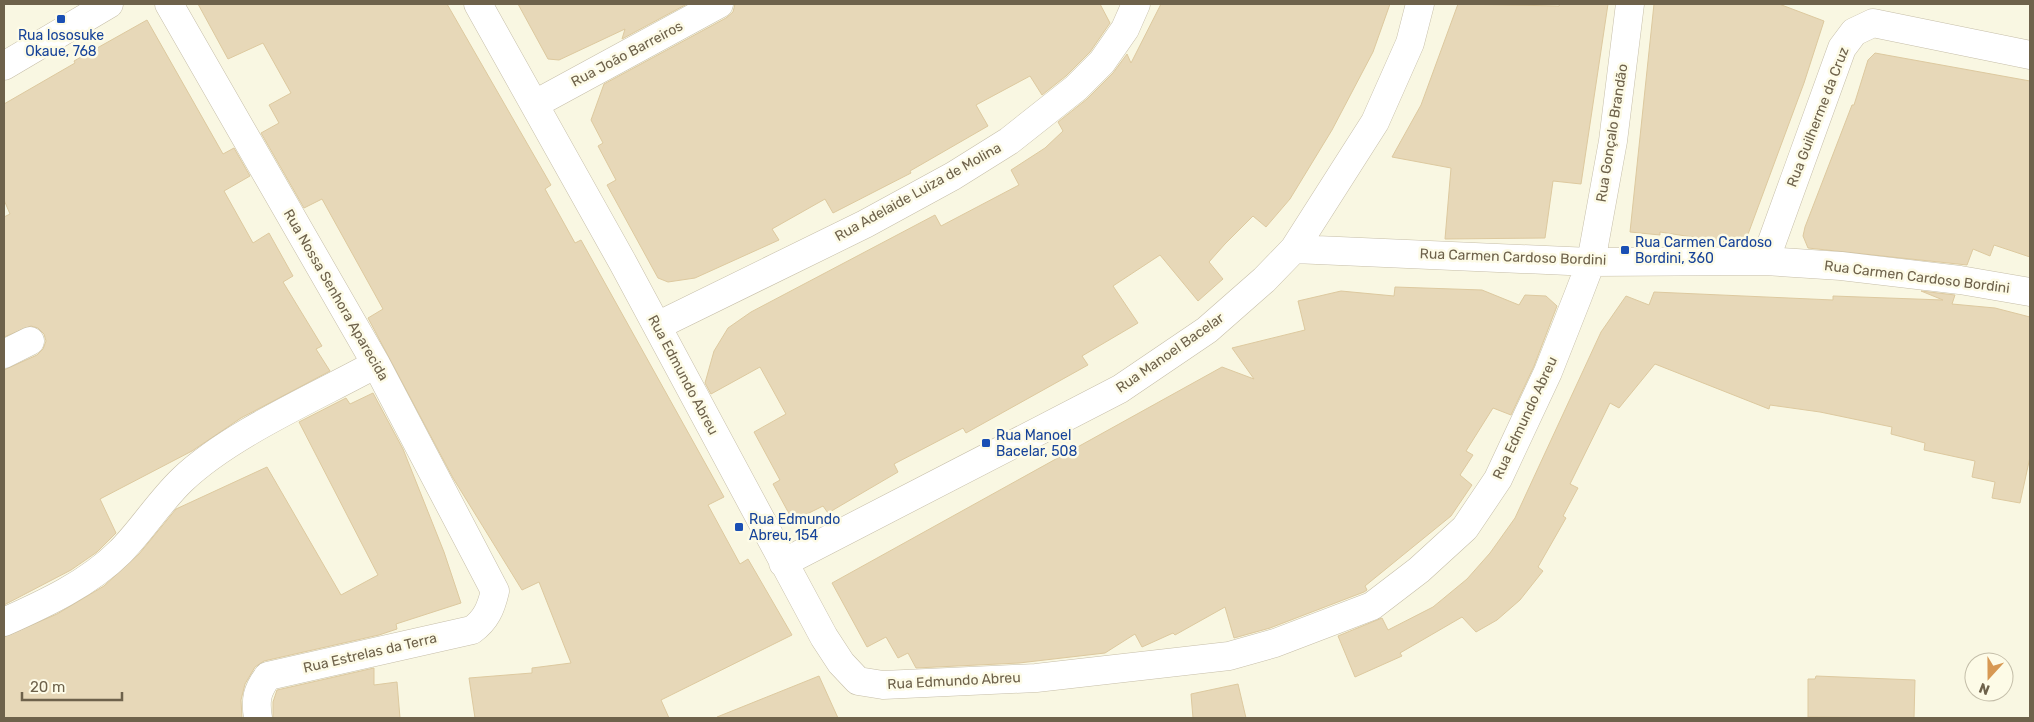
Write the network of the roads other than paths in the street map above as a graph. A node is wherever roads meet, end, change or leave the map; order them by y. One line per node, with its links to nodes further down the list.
1 (110, 4): 9 (street)
2 (169, 4): 18 (street, Rua Nossa Senhora Aparecida)
3 (478, 4): 10 (street, Rua Edmundo Abreu)
4 (719, 4): 10 (street, Rua João Barreiros)
5 (1136, 4): 15 (street, Rua Adelaide Luiza de Molina)
6 (1420, 4): 11 (street, Rua Manoel Bacelar)
7 (1630, 4): 13 (street, Rua Gonçalo Brandão)
8 (2030, 55): 12 (street, Rua Guilherme da Cruz)
9 (4, 66)
10 (535, 104): 15 (street, Rua Edmundo Abreu)
11 (1294, 249): 13 (street, Rua Carmen Cardoso Bordini); 19 (street, Rua Manoel Bacelar)
12 (1765, 261): 13 (street, Rua Carmen Cardoso Bordini); 14 (street, Rua Carmen Cardoso Bordini)
13 (1591, 262): 19 (street, Rua Edmundo Abreu)
14 (2030, 292)
15 (657, 326): 19 (street, Rua Edmundo Abreu)
16 (30, 341): 17 (street)
17 (4, 354)
18 (376, 364): 20 (street, Rua Nossa Senhora Aparecida); 21 (street)
19 (784, 562)
20 (495, 591): 22 (street, Rua Estrelas da Terra)
21 (4, 622)
22 (258, 718)

